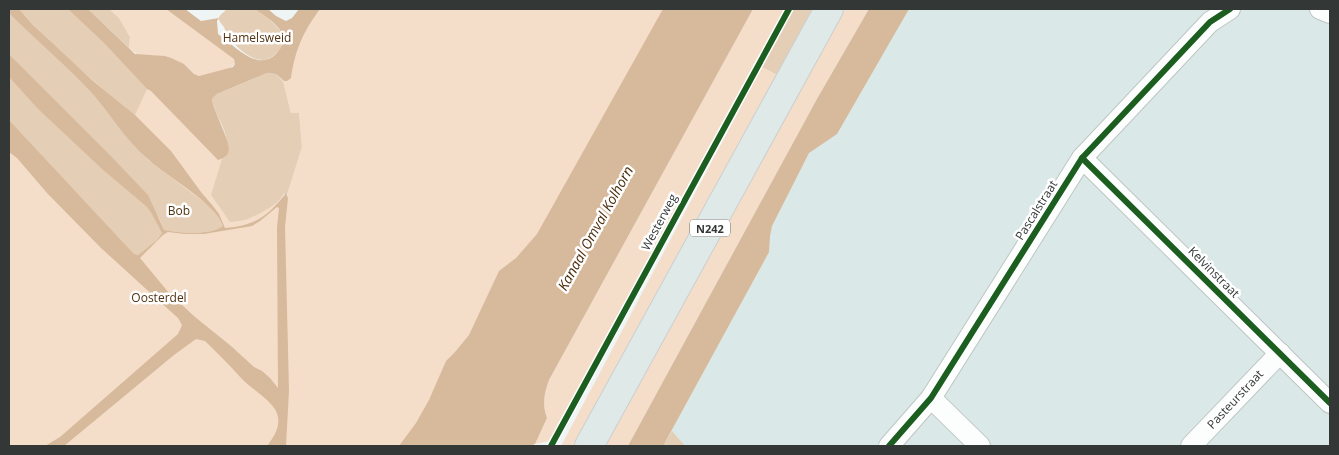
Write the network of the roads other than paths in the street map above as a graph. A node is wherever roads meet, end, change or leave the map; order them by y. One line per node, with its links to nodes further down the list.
1 (829, 9): 9 (main road, N242)
2 (1230, 9): 5 (street, Pascalstraat)
3 (1320, 9): 4 (street)
4 (1330, 13)
5 (1082, 158): 6 (street, Kelvinstraat); 7 (street, Pascalstraat)
6 (1280, 352): 8 (street, Kelvinstraat); 12 (street, Pasteurstraat)
7 (931, 398): 10 (street, Pascalstraat); 11 (street)
8 (1330, 402)
9 (589, 446)
10 (889, 446)
11 (980, 446)
12 (1191, 446)

